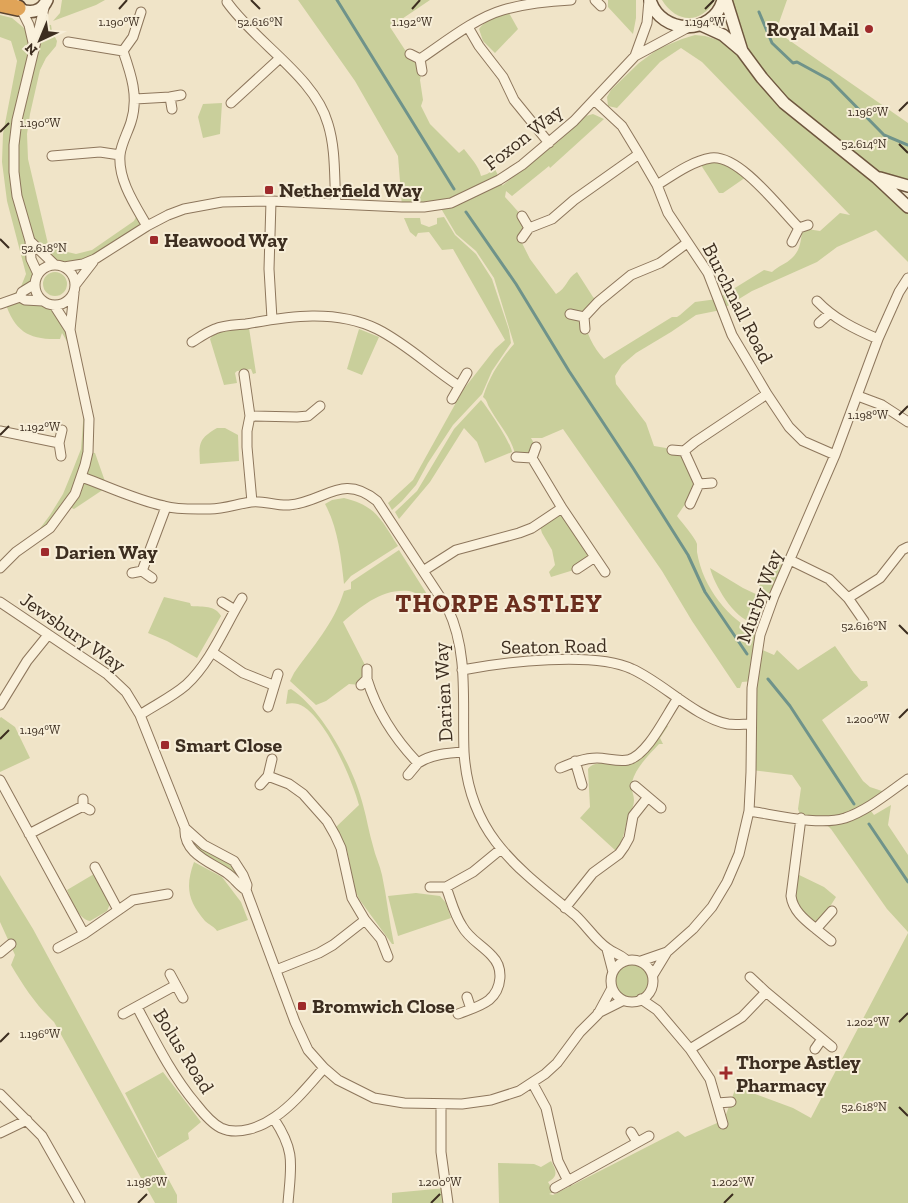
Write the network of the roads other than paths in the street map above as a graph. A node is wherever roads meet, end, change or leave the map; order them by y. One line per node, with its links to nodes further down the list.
1 (552, 0): 2 (street); 11 (street)
2 (571, 0)
3 (649, 0): 12 (street); 18 (street, Foxon Way)
4 (724, 0): 10 (street); 16 (street)
5 (46, 2): 8 (street); 14 (street)
6 (227, 2): 19 (street)
7 (0, 4): 8 (highway)
8 (17, 6): 14 (street)
9 (141, 12): 15 (street)
10 (701, 25): 12 (street); 16 (street)
11 (468, 27): 20 (street); 28 (street)
12 (687, 28): 18 (street, Foxon Way)
13 (68, 42): 15 (street)
14 (34, 47): 44 (street)
15 (123, 51): 24 (street)
16 (742, 51): 32 (street)
17 (410, 54): 20 (street)
18 (635, 56): 25 (street, Foxon Way)
19 (280, 58): 26 (street); 36 (street)
20 (420, 59): 21 (street)
21 (422, 71)
22 (181, 95): 23 (street)
23 (170, 97): 24 (street); 27 (street)
24 (135, 99): 30 (street)
25 (594, 100): 28 (street, Foxon Way); 29 (street, Burchnall Road)
26 (231, 103)
27 (172, 108)
28 (549, 143): 36 (street, Foxon Way)
29 (639, 154): 33 (street, Burchnall Road); 41 (street)
30 (120, 155): 31 (street); 40 (street)
31 (52, 156)
32 (876, 177): 34 (street); 37 (street)
33 (657, 185): 42 (street); 46 (street, Burchnall Road)
34 (908, 186)
35 (270, 201): 36 (street, Foxon Way); 40 (street, Foxon Way); 61 (street)
36 (336, 204)
37 (908, 207)
38 (522, 216): 41 (street)
39 (808, 225): 42 (street)
40 (147, 226): 47 (street, Foxon Way)
41 (529, 228): 43 (street)
42 (799, 228): 45 (street)
43 (522, 238)
44 (30, 241): 48 (street); 49 (street)
45 (792, 242)
46 (687, 243): 60 (street); 70 (street, Burchnall Road)
47 (95, 259): 48 (street, Foxon Way); 52 (street, Foxon Way)
48 (60, 266): 49 (street); 52 (street)
49 (38, 274): 51 (street)
50 (908, 278): 65 (street, Murby Way)
51 (35, 284): 53 (street); 54 (street)
52 (75, 288): 57 (street); 64 (street)
53 (20, 297): 54 (street); 56 (street)
54 (44, 301): 57 (street)
55 (817, 301): 59 (street)
56 (0, 304)
57 (54, 305): 64 (street)
58 (570, 314): 60 (street)
59 (829, 314): 62 (street); 65 (street)
60 (584, 317): 63 (street)
61 (272, 319): 66 (street); 69 (street)
62 (819, 324)
63 (585, 329)
64 (70, 330): 86 (street)
65 (878, 339): 71 (street, Murby Way)
66 (192, 342)
67 (467, 373): 69 (street)
68 (244, 374): 74 (street)
69 (459, 386): 72 (street)
70 (766, 394): 81 (street); 82 (street, Burchnall Road)
71 (858, 396): 75 (street); 82 (street, Murby Way)
72 (452, 399)
73 (320, 406): 74 (street)
74 (250, 416): 89 (street)
75 (908, 422)
76 (0, 430): 78 (street)
77 (62, 430): 78 (street)
78 (59, 443): 83 (street)
79 (536, 447): 85 (street)
80 (672, 450): 81 (street)
81 (684, 452): 87 (street)
82 (835, 455): 95 (street, Murby Way)
83 (61, 456)
84 (516, 457): 85 (street)
85 (532, 458): 92 (street)
86 (82, 477): 91 (street, Darien Way); 96 (street)
87 (699, 484): 88 (street); 90 (street)
88 (712, 484)
89 (252, 502): 91 (street, Darien Way); 99 (street, Darien Way)
90 (690, 504)
91 (166, 507): 98 (street)
92 (562, 508): 94 (street); 99 (street)
93 (908, 547): 104 (street)
94 (595, 557): 97 (street); 100 (street)
95 (790, 560): 104 (street); 119 (street, Murby Way)
96 (0, 568)
97 (577, 569)
98 (142, 571): 101 (street); 102 (street)
99 (423, 571): 112 (street, Darien Way)
100 (605, 572)
101 (132, 573)
102 (152, 578)
103 (242, 598): 107 (street)
104 (848, 598): 108 (street)
105 (0, 602): 109 (street, Jewsbury Way)
106 (222, 602): 107 (street)
107 (235, 610): 110 (street)
108 (864, 621)
109 (48, 635): 116 (street); 118 (street, Jewsbury Way)
110 (212, 652): 114 (street); 118 (street)
111 (367, 669): 123 (street)
112 (462, 670): 115 (street, Seaton Road); 120 (street, Darien Way)
113 (278, 674): 114 (street)
114 (273, 685): 117 (street)
115 (678, 698): 119 (street, Seaton Road); 122 (street)
116 (0, 705)
117 (268, 707)
118 (140, 715): 137 (street, Jewsbury Way)
119 (751, 724): 135 (street, Murby Way)
120 (464, 752): 123 (street); 139 (street, Darien Way)
121 (272, 759): 126 (street)
122 (575, 761): 124 (street); 130 (street)
123 (418, 763): 125 (street)
124 (560, 768)
125 (408, 775)
126 (268, 776): 129 (street); 148 (street)
127 (908, 779): 136 (street)
128 (0, 780): 138 (street)
129 (260, 785)
130 (582, 785)
131 (635, 786): 132 (street)
132 (648, 797): 134 (street); 145 (street)
133 (85, 805): 138 (street)
134 (661, 808)
135 (749, 811): 136 (street); 155 (street, Murby Way)
136 (801, 818): 149 (street)
137 (185, 828): 143 (street, Jewsbury Way); 143 (street, Jewsbury Way)
138 (29, 834): 150 (street)
139 (502, 849): 142 (street); 145 (street, Darien Way)
140 (95, 867): 146 (street)
141 (430, 887): 142 (street)
142 (446, 887): 174 (street)
143 (246, 890): 160 (street, Jewsbury Way)
144 (168, 894): 146 (street)
145 (565, 908): 154 (street, Darien Way)
146 (118, 910): 150 (street)
147 (832, 911): 149 (street)
148 (365, 920): 157 (street); 160 (street)
149 (816, 929): 151 (street)
150 (84, 934): 153 (street)
151 (831, 941)
152 (11, 944): 156 (street)
153 (58, 948)
154 (607, 948): 158 (street, Darien Way); 161 (street)
155 (667, 952): 159 (street, Murby Way); 163 (street, Murby Way)
156 (0, 954)
157 (388, 957)
158 (626, 960): 159 (street); 161 (street)
159 (641, 961): 163 (street)
160 (276, 970): 183 (street, Jewsbury Way)
161 (612, 972): 166 (street)
162 (170, 974): 165 (street, Bolus Road)
163 (653, 975): 167 (street)
164 (750, 977): 168 (street)
165 (176, 985): 170 (street, Bolus Road); 173 (street, Bolus Road)
166 (612, 988): 172 (street); 178 (street, Jewsbury Way)
167 (651, 989): 171 (street); 175 (street)
168 (766, 992): 179 (street); 181 (street)
169 (467, 997): 174 (street)
170 (183, 998)
171 (641, 999): 172 (street); 175 (street)
172 (622, 1001): 178 (street, Jewsbury Way)
173 (136, 1006): 176 (street, Bolus Road); 189 (street, Bolus Road)
174 (471, 1009): 177 (street)
175 (658, 1010): 181 (street)
176 (122, 1014)
177 (458, 1014)
178 (598, 1014): 184 (street, Jewsbury Way)
179 (822, 1039): 180 (street); 182 (street)
180 (832, 1046)
181 (690, 1049): 187 (street)
182 (815, 1049)
183 (324, 1068): 188 (street, Jewsbury Way); 189 (street, Bolus Road)
184 (533, 1084): 188 (street, Jewsbury Way); 196 (street)
185 (0, 1094): 190 (street)
186 (730, 1102): 187 (street)
187 (718, 1103): 191 (street)
188 (441, 1104): 200 (street)
189 (274, 1119): 199 (street)
190 (27, 1120): 193 (street); 198 (street)
191 (723, 1124)
192 (631, 1132): 195 (street)
193 (0, 1133)
194 (649, 1136): 195 (street)
195 (637, 1142): 196 (street)
196 (568, 1181): 197 (street)
197 (556, 1188)
198 (80, 1203)
199 (288, 1203)
200 (448, 1203)

